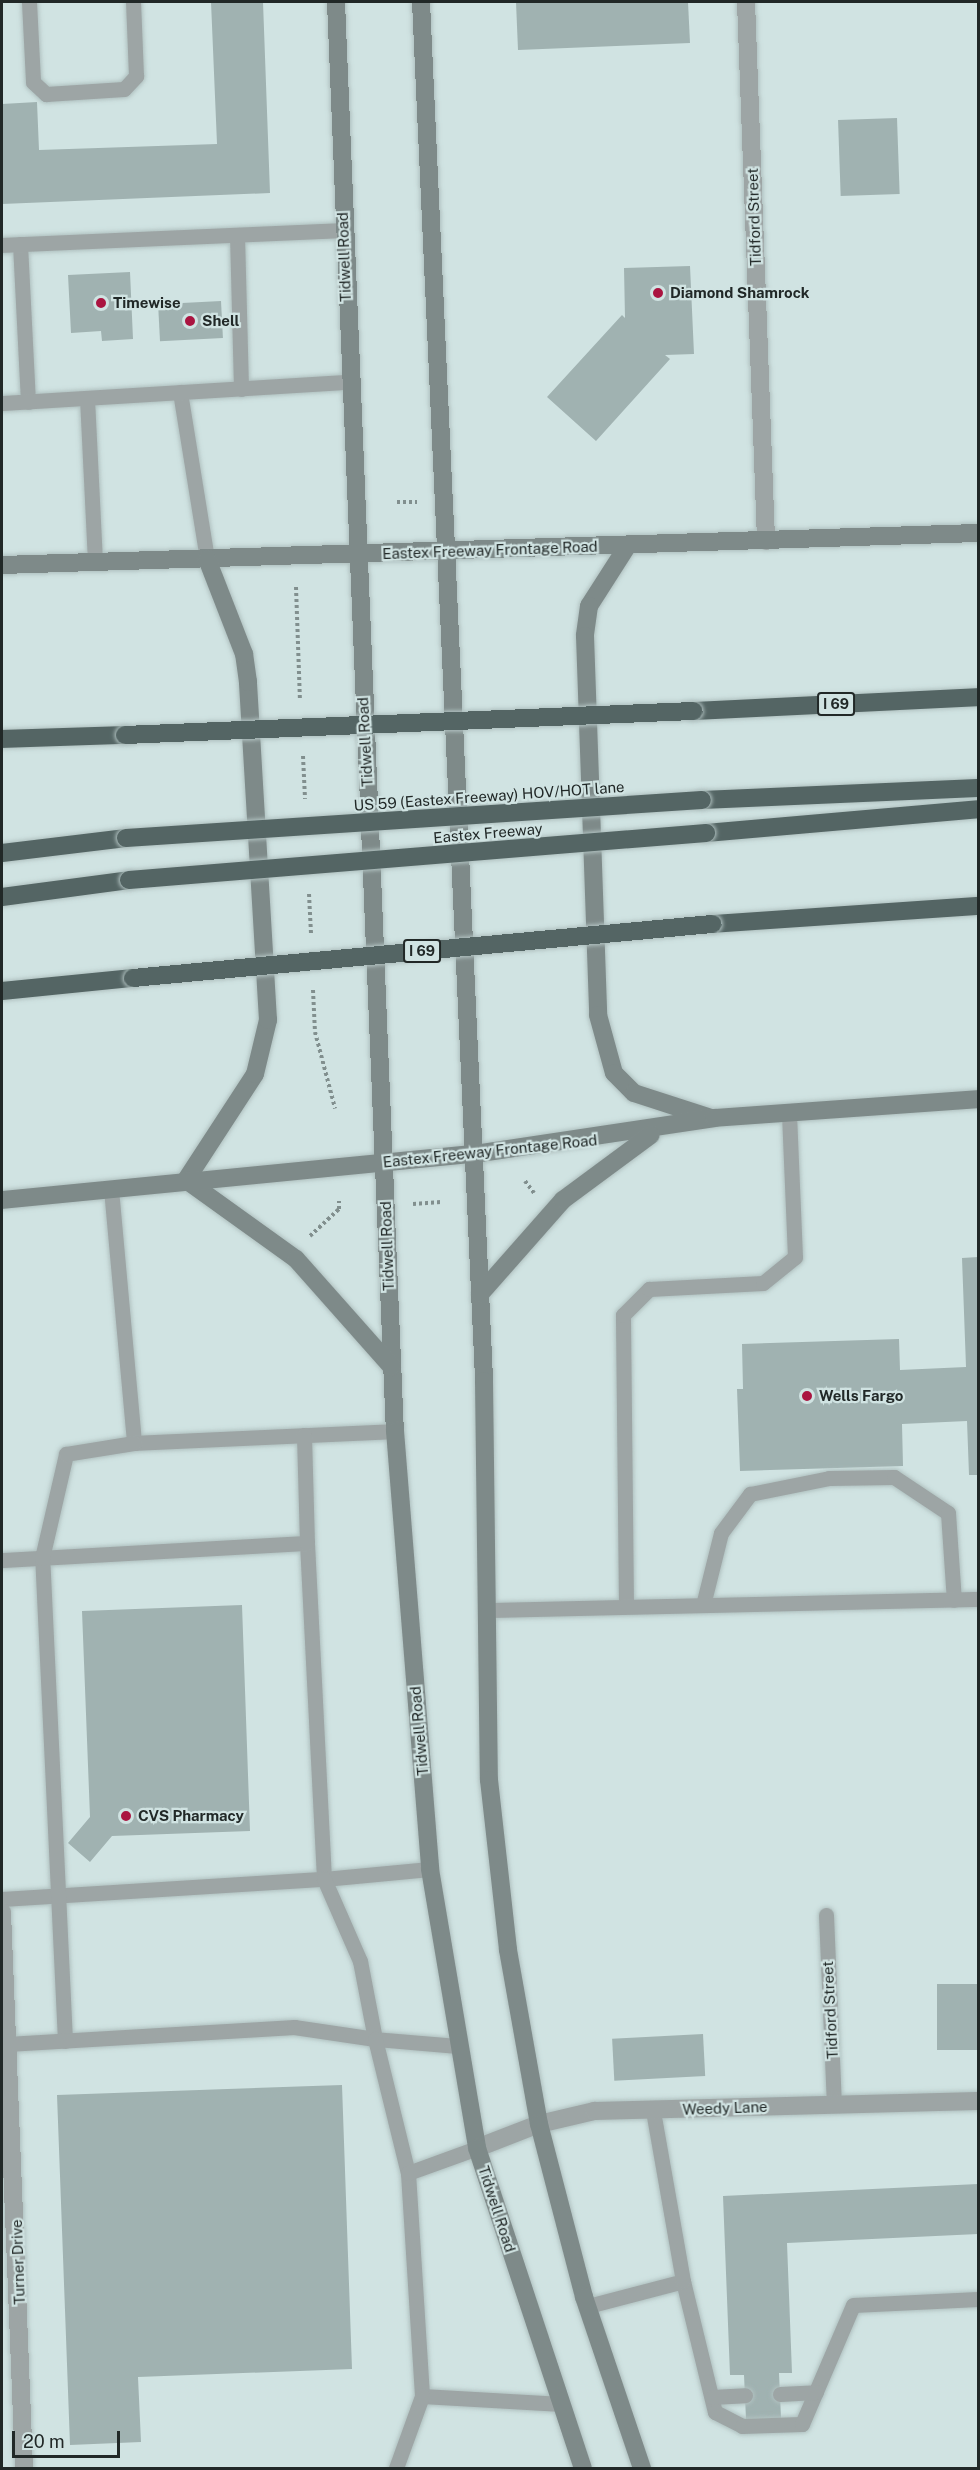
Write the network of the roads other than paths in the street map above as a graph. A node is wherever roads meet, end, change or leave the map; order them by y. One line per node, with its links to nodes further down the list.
1 (29, 2): 2 (lane)
2 (133, 2)
3 (336, 2): 6 (main road, Tidwell Road)
4 (421, 2): 19 (main road)
5 (746, 2): 17 (street, Tidford Street)
6 (343, 230): 7 (lane); 10 (main road, Tidwell Road)
7 (237, 235): 8 (lane); 11 (lane)
8 (20, 244): 9 (lane); 14 (lane)
9 (2, 245)
10 (349, 382): 11 (lane); 20 (main road, Tidwell Road)
11 (241, 389): 12 (lane)
12 (180, 392): 13 (lane); 21 (lane)
13 (87, 398): 14 (lane); 22 (lane)
14 (28, 402): 15 (lane)
15 (2, 404)
16 (978, 533): 17 (main road, Eastex Freeway Frontage Road)
17 (766, 541): 18 (main road, Eastex Freeway Frontage Road)
18 (628, 545): 19 (main road, Eastex Freeway Frontage Road); 38 (main road)
19 (446, 551): 20 (main road, Eastex Freeway Frontage Road); 40 (main road)
20 (357, 554): 21 (main road, Eastex Freeway Frontage Road); 41 (main road, Tidwell Road)
21 (207, 559): 22 (main road, Eastex Freeway Frontage Road); 42 (main road)
22 (95, 562): 23 (main road, Eastex Freeway Frontage Road)
23 (2, 565)
24 (978, 697): 25 (highway, I 69, bridge)
25 (2, 739)
26 (978, 788): 28 (highway, US 59 (Eastex Freeway) HOV/HOT lane, bridge)
27 (978, 809): 31 (highway, Eastex Freeway, bridge)
28 (126, 838): 29 (highway, US 59 (Eastex Freeway) HOV/HOT lane); 30 (highway)
29 (2, 842)
30 (2, 853)
31 (129, 880): 32 (highway); 33 (highway, Eastex Freeway)
32 (2, 887)
33 (2, 897)
34 (978, 906): 35 (highway, I 69, bridge)
35 (2, 991)
36 (978, 1099): 37 (main road, Eastex Freeway Frontage Road)
37 (789, 1113): 38 (main road, Eastex Freeway Frontage Road); 56 (lane)
38 (714, 1118): 39 (main road, Eastex Freeway Frontage Road)
39 (658, 1131): 40 (main road, Eastex Freeway Frontage Road); 45 (main road)
40 (474, 1154): 41 (main road, Eastex Freeway Frontage Road); 45 (main road)
41 (383, 1163): 42 (main road, Eastex Freeway Frontage Road); 46 (main road, Tidwell Road)
42 (186, 1180): 43 (main road, Eastex Freeway Frontage Road); 46 (main road)
43 (111, 1189): 44 (main road, Eastex Freeway Frontage Road); 49 (lane)
44 (2, 1200)
45 (480, 1294): 57 (main road)
46 (392, 1367): 47 (main road, Tidwell Road)
47 (395, 1431): 48 (lane); 58 (main road, Tidwell Road)
48 (303, 1435): 49 (lane); 50 (lane)
49 (134, 1443): 51 (lane)
50 (307, 1543): 51 (lane); 59 (lane)
51 (42, 1558): 52 (lane); 60 (lane)
52 (2, 1560)
53 (978, 1599): 54 (lane)
54 (954, 1600): 55 (lane); 55 (lane)
55 (704, 1605): 56 (lane)
56 (626, 1606): 57 (lane)
57 (487, 1610): 71 (main road)
58 (429, 1869): 59 (lane); 67 (main road, Tidwell Road)
59 (324, 1879): 60 (lane); 64 (lane)
60 (60, 1895): 61 (lane); 65 (lane)
61 (2, 1899)
62 (2, 1912): 66 (street, Turner Drive)
63 (826, 1915): 69 (lane, Tidford Street)
64 (375, 2039): 65 (lane); 67 (lane); 73 (lane)
65 (65, 2041): 66 (lane)
66 (7, 2044): 83 (street, Turner Drive)
67 (459, 2046): 72 (main road, Tidwell Road)
68 (978, 2101): 69 (street, Weedy Lane)
69 (834, 2105): 70 (street, Weedy Lane)
70 (653, 2110): 71 (street, Weedy Lane); 74 (lane)
71 (539, 2124): 72 (street, Weedy Lane); 76 (main road)
72 (477, 2148): 73 (lane); 82 (main road, Tidwell Road)
73 (408, 2174): 80 (lane)
74 (683, 2282): 76 (lane); 81 (lane)
75 (978, 2299): 77 (lane)
76 (588, 2306): 86 (main road)
77 (816, 2392): 78 (lane); 81 (lane)
78 (780, 2394)
79 (745, 2395): 81 (lane)
80 (422, 2396): 82 (lane); 84 (lane)
81 (712, 2397)
82 (562, 2404): 85 (main road, Tidwell Road)
83 (24, 2469)
84 (396, 2469)
85 (583, 2469)
86 (642, 2469)

